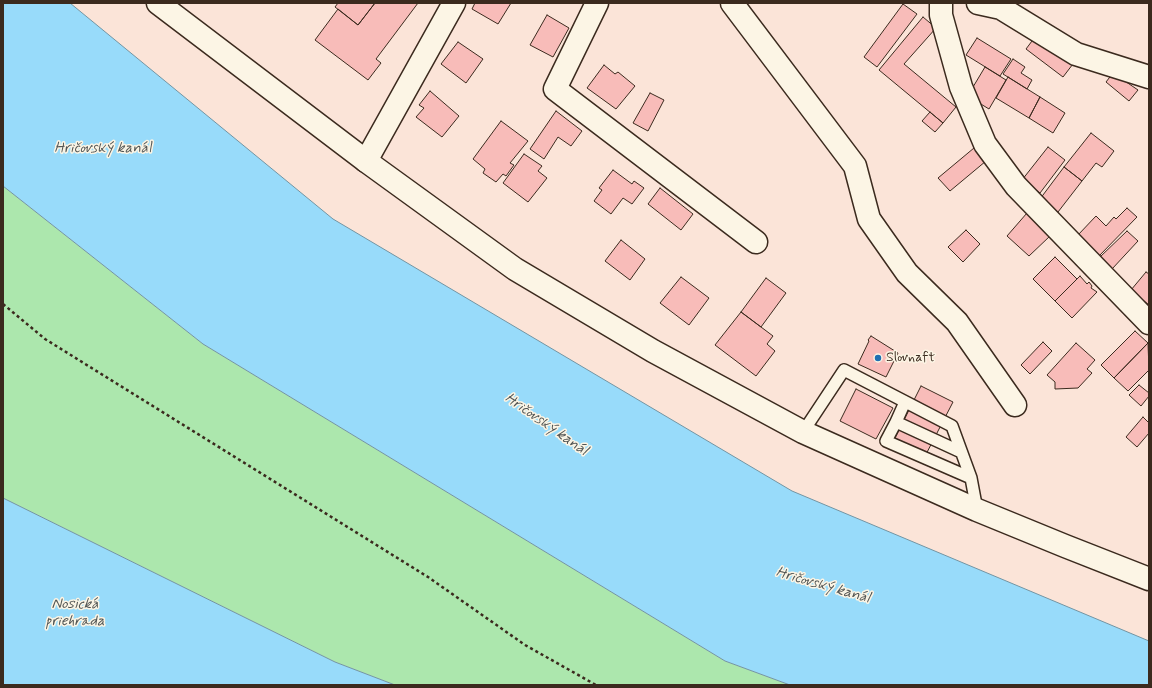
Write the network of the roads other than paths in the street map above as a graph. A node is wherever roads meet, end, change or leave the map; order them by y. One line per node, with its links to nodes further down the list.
1 (158, 3): 8 (street)
2 (454, 3): 8 (street)
3 (597, 3): 9 (street)
4 (732, 3): 12 (street)
5 (978, 3): 7 (street)
6 (936, 7): 10 (street)
7 (1149, 77)
8 (366, 161): 14 (street)
9 (756, 242)
10 (1149, 323)
11 (905, 402): 13 (lane); 14 (lane); 15 (lane)
12 (1015, 405)
13 (896, 422): 15 (lane); 16 (lane)
14 (803, 432): 17 (street)
15 (961, 452): 16 (lane)
16 (971, 478): 17 (lane)
17 (977, 510): 18 (street)
18 (1149, 579)

